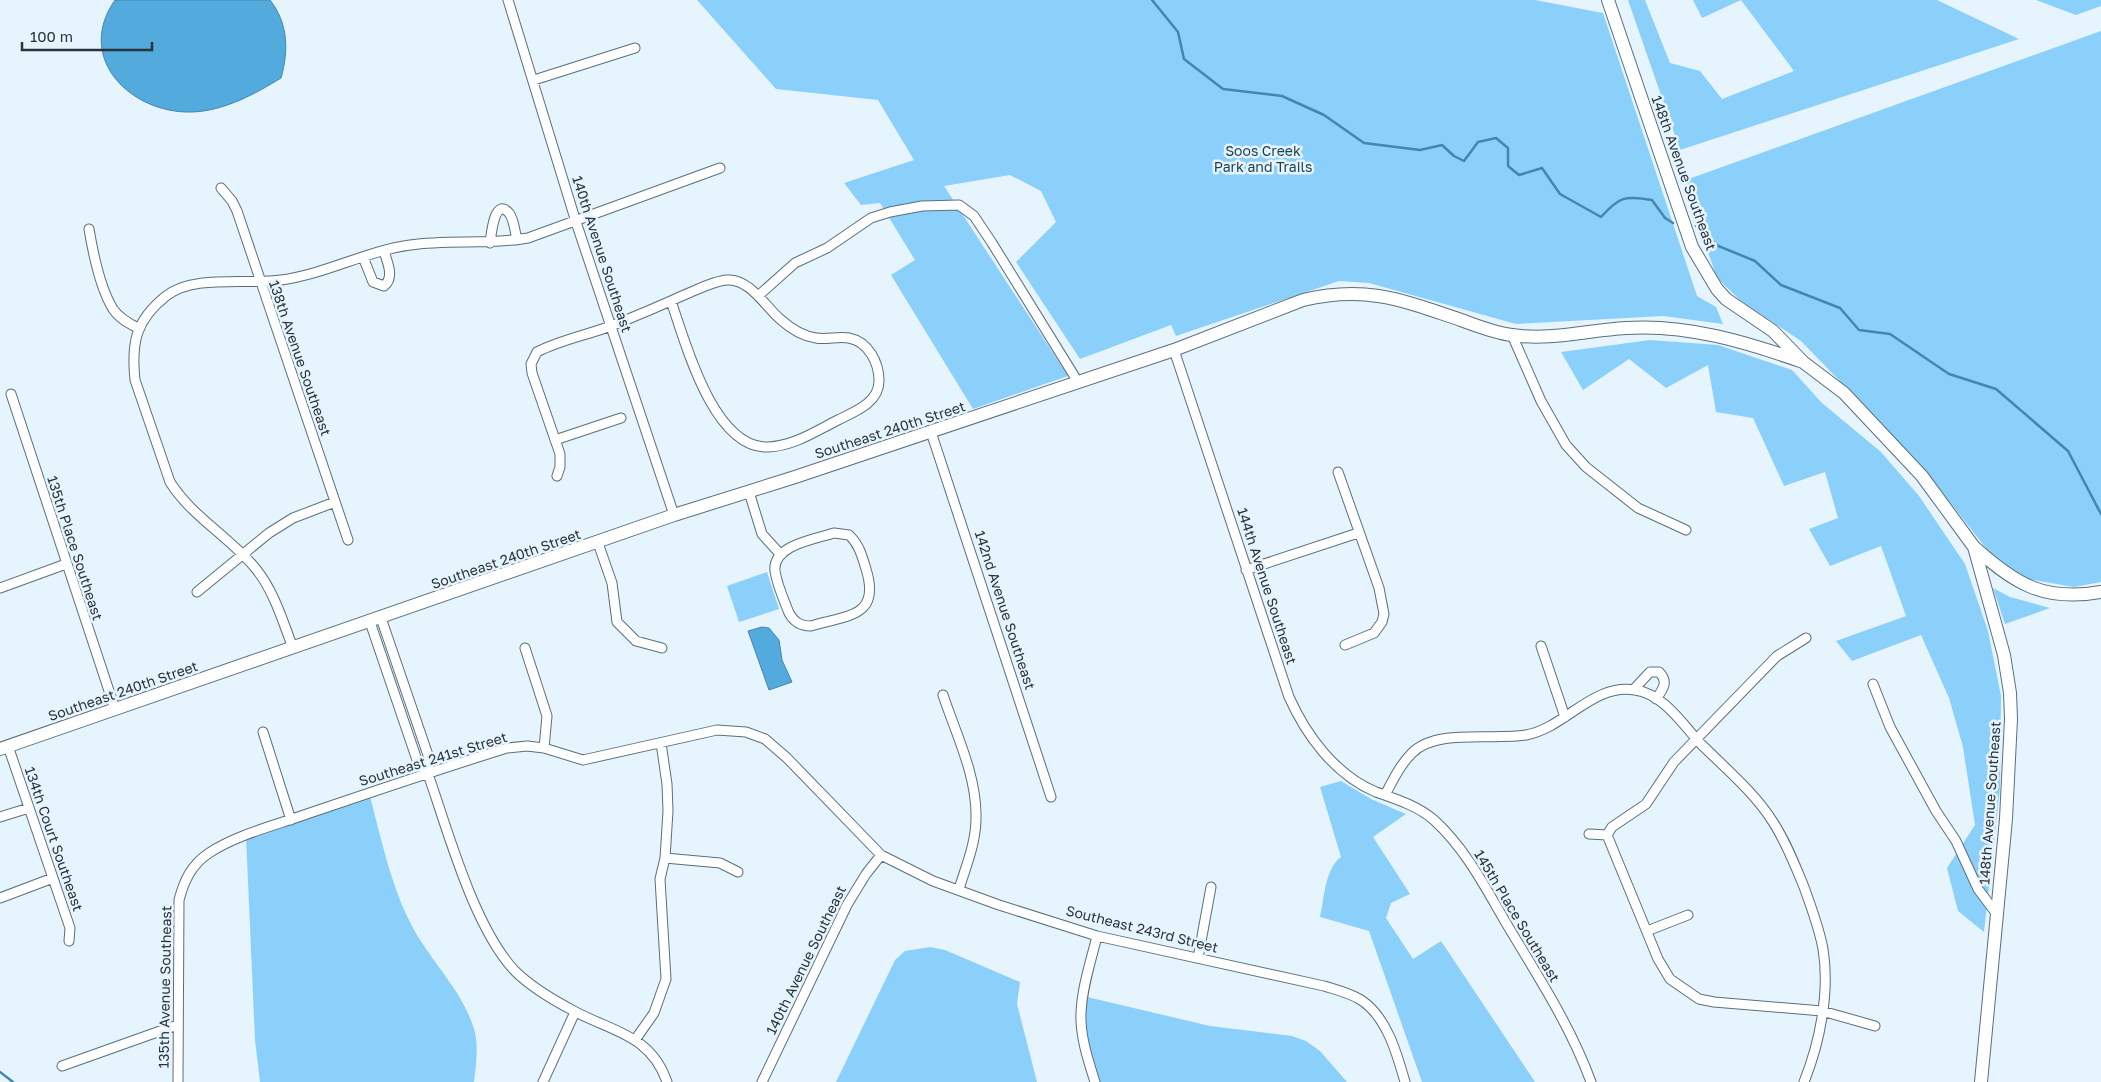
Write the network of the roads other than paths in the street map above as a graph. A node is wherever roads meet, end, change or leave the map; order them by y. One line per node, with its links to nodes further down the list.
1 (508, 0): 4 (street, 140th Avenue Southeast)
2 (1608, 0): 20 (main road, 148th Avenue Southeast)
3 (635, 48): 4 (street)
4 (534, 80): 7 (street, 140th Avenue Southeast)
5 (720, 168): 7 (street)
6 (220, 188): 13 (street, 138th Avenue Southeast)
7 (576, 222): 9 (street); 16 (street, 140th Avenue Southeast)
8 (89, 229): 17 (street)
9 (517, 240): 10 (street); 10 (street)
10 (490, 243): 11 (street)
11 (384, 251): 12 (street); 12 (street)
12 (363, 257): 13 (street)
13 (260, 282): 17 (street); 29 (street, 138th Avenue Southeast)
14 (758, 296): 15 (street); 15 (street); 21 (street)
15 (671, 301): 16 (street)
16 (610, 326): 25 (street); 30 (street, 140th Avenue Southeast)
17 (138, 328): 36 (street)
18 (1512, 335): 19 (main road, Southeast 240th Street); 20 (main road, Southeast 240th Street); 31 (street)
19 (1174, 350): 21 (main road, Southeast 240th Street); 39 (street, 144th Avenue Southeast)
20 (1803, 362): 35 (main road, 148th Avenue Southeast)
21 (1078, 382): 24 (main road, Southeast 240th Street)
22 (11, 394): 38 (street, 135th Place Southeast)
23 (621, 418): 25 (street)
24 (931, 432): 28 (main road, Southeast 240th Street); 63 (street, 142nd Avenue Southeast)
25 (555, 440): 27 (street)
26 (1338, 472): 32 (street)
27 (557, 476)
28 (749, 492): 30 (main road, Southeast 240th Street); 37 (street)
29 (335, 502): 33 (street, 138th Avenue Southeast); 36 (street)
30 (674, 515): 34 (main road, Southeast 240th Street)
31 (1686, 530)
32 (1358, 533): 39 (street); 45 (street)
33 (348, 540)
34 (598, 542): 43 (main road, Southeast 240th Street); 49 (street)
35 (1974, 547): 42 (main road); 77 (main road, 148th Avenue Southeast)
36 (243, 554): 41 (street); 47 (street)
37 (781, 555): 37 (street)
38 (66, 564): 40 (street); 54 (street, 135th Place Southeast)
39 (1246, 570): 62 (street, 144th Avenue Southeast)
40 (0, 588)
41 (197, 592)
42 (2101, 592)
43 (375, 620): 47 (main road, Southeast 240th Street); 61 (street)
44 (1806, 638): 57 (street)
45 (1345, 645)
46 (1541, 646): 55 (street)
47 (293, 648): 54 (main road, Southeast 240th Street)
48 (525, 648): 60 (street)
49 (662, 648)
50 (1872, 684): 77 (street)
51 (1634, 690): 53 (street); 53 (street); 55 (street)
52 (943, 695): 75 (street)
53 (1656, 699): 57 (street)
54 (114, 709): 59 (main road, Southeast 240th Street)
55 (1565, 717): 62 (street)
56 (263, 732): 66 (street)
57 (1696, 739): 68 (street); 83 (street)
58 (661, 743): 60 (street, Southeast 241st Street); 69 (street, Southeast 241st Street); 70 (street)
59 (4, 748): 64 (street, 134th Court Southeast)
60 (544, 748): 61 (street, Southeast 241st Street)
61 (428, 774): 66 (street, Southeast 241st Street); 84 (street)
62 (1386, 795): 96 (street, 145th Place Southeast)
63 (1051, 796)
64 (29, 808): 65 (street); 73 (street, 134th Court Southeast)
65 (0, 817)
66 (291, 820): 71 (street, Southeast 241st Street)
67 (1589, 834): 68 (street)
68 (1607, 835): 79 (street)
69 (881, 855): 75 (street, Southeast 243rd Street); 93 (street, 140th Avenue Southeast)
70 (665, 858): 72 (street); 87 (street)
71 (194, 866): 85 (street, 135th Avenue Southeast)
72 (738, 872)
73 (53, 878): 76 (street); 81 (street, 134th Court Southeast)
74 (1211, 887): 82 (street)
75 (959, 889): 80 (street, Southeast 243rd Street)
76 (0, 898)
77 (1996, 914): 97 (main road, 148th Avenue Southeast)
78 (1688, 915): 79 (street)
79 (1647, 931): 83 (street)
80 (1097, 936): 82 (street, Southeast 243rd Street); 94 (street)
81 (69, 941)
82 (1198, 958): 95 (street, Southeast 243rd Street)
83 (1822, 1011): 86 (street); 89 (street)
84 (575, 1012): 87 (street); 91 (street)
85 (177, 1025): 88 (street); 90 (street, 135th Avenue Southeast)
86 (1875, 1026)
87 (635, 1040): 92 (street)
88 (62, 1066)
89 (1805, 1078)
90 (178, 1082)
91 (542, 1082)
92 (666, 1082)
93 (762, 1082)
94 (1095, 1082)
95 (1405, 1082)
96 (1591, 1082)
97 (1981, 1082)

